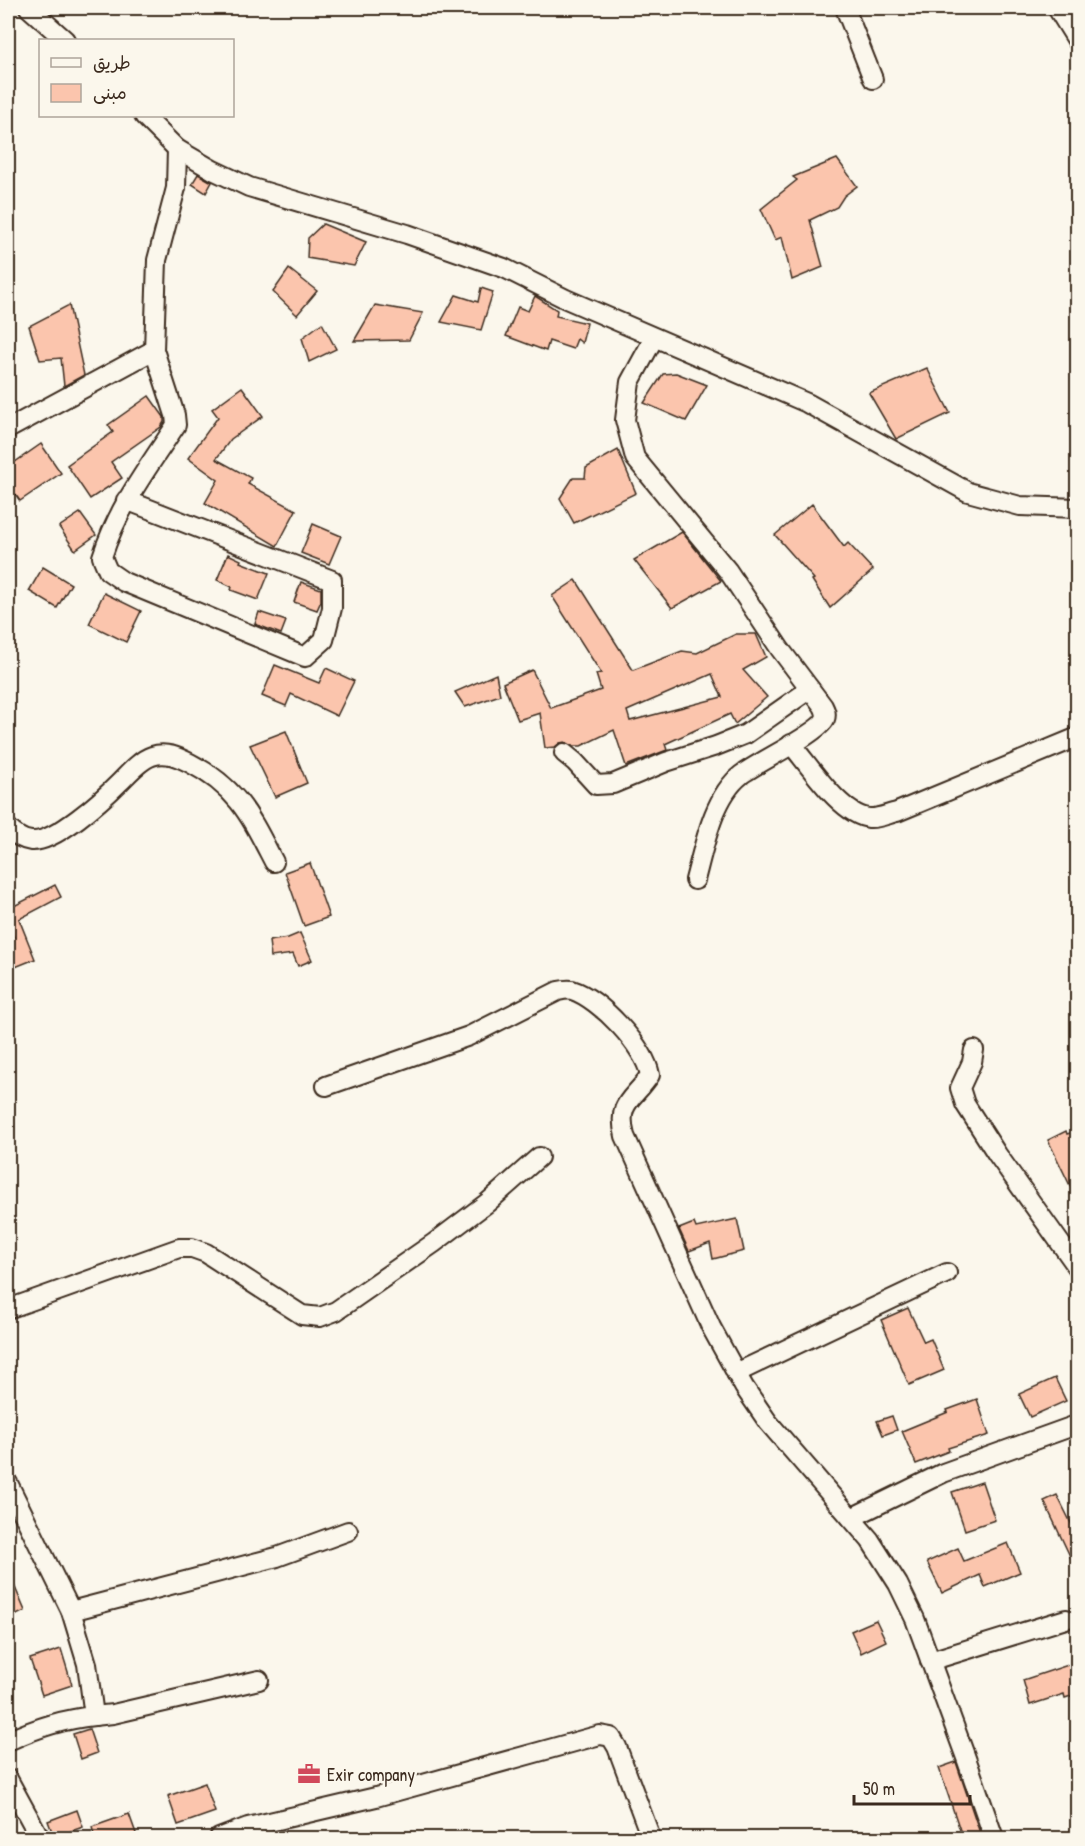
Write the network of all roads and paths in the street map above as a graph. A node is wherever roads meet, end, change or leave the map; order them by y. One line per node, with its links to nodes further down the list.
1 (29, 8): 4 (street)
2 (845, 8): 6 (street)
3 (1057, 8): 5 (street)
4 (64, 39)
5 (1077, 42)
6 (873, 79)
7 (145, 117): 8 (street)
8 (177, 149): 9 (street); 10 (street)
9 (654, 338): 13 (street); 14 (street)
10 (154, 350): 11 (street); 12 (street)
11 (8, 429)
12 (126, 500): 12 (street)
13 (1077, 508)
14 (810, 689): 16 (street); 17 (street)
15 (1077, 737): 16 (street)
16 (791, 744): 20 (street)
17 (564, 753)
18 (8, 828): 19 (street)
19 (274, 862)
20 (695, 880)
21 (974, 1050): 24 (street)
22 (326, 1086): 27 (street)
23 (539, 1157): 26 (street)
24 (1077, 1268)
25 (947, 1273): 27 (street)
26 (8, 1310)
27 (736, 1373): 30 (street)
28 (1076, 1425): 30 (street)
29 (8, 1483): 32 (street)
30 (851, 1518): 34 (street)
31 (348, 1531): 32 (street)
32 (71, 1611): 36 (street)
33 (1066, 1619): 34 (street)
34 (930, 1661): 42 (street)
35 (259, 1680): 36 (street)
36 (94, 1716): 37 (street)
37 (8, 1741)
38 (8, 1779): 39 (street)
39 (40, 1839)
40 (219, 1839): 41 (street)
41 (651, 1839)
42 (994, 1839)

